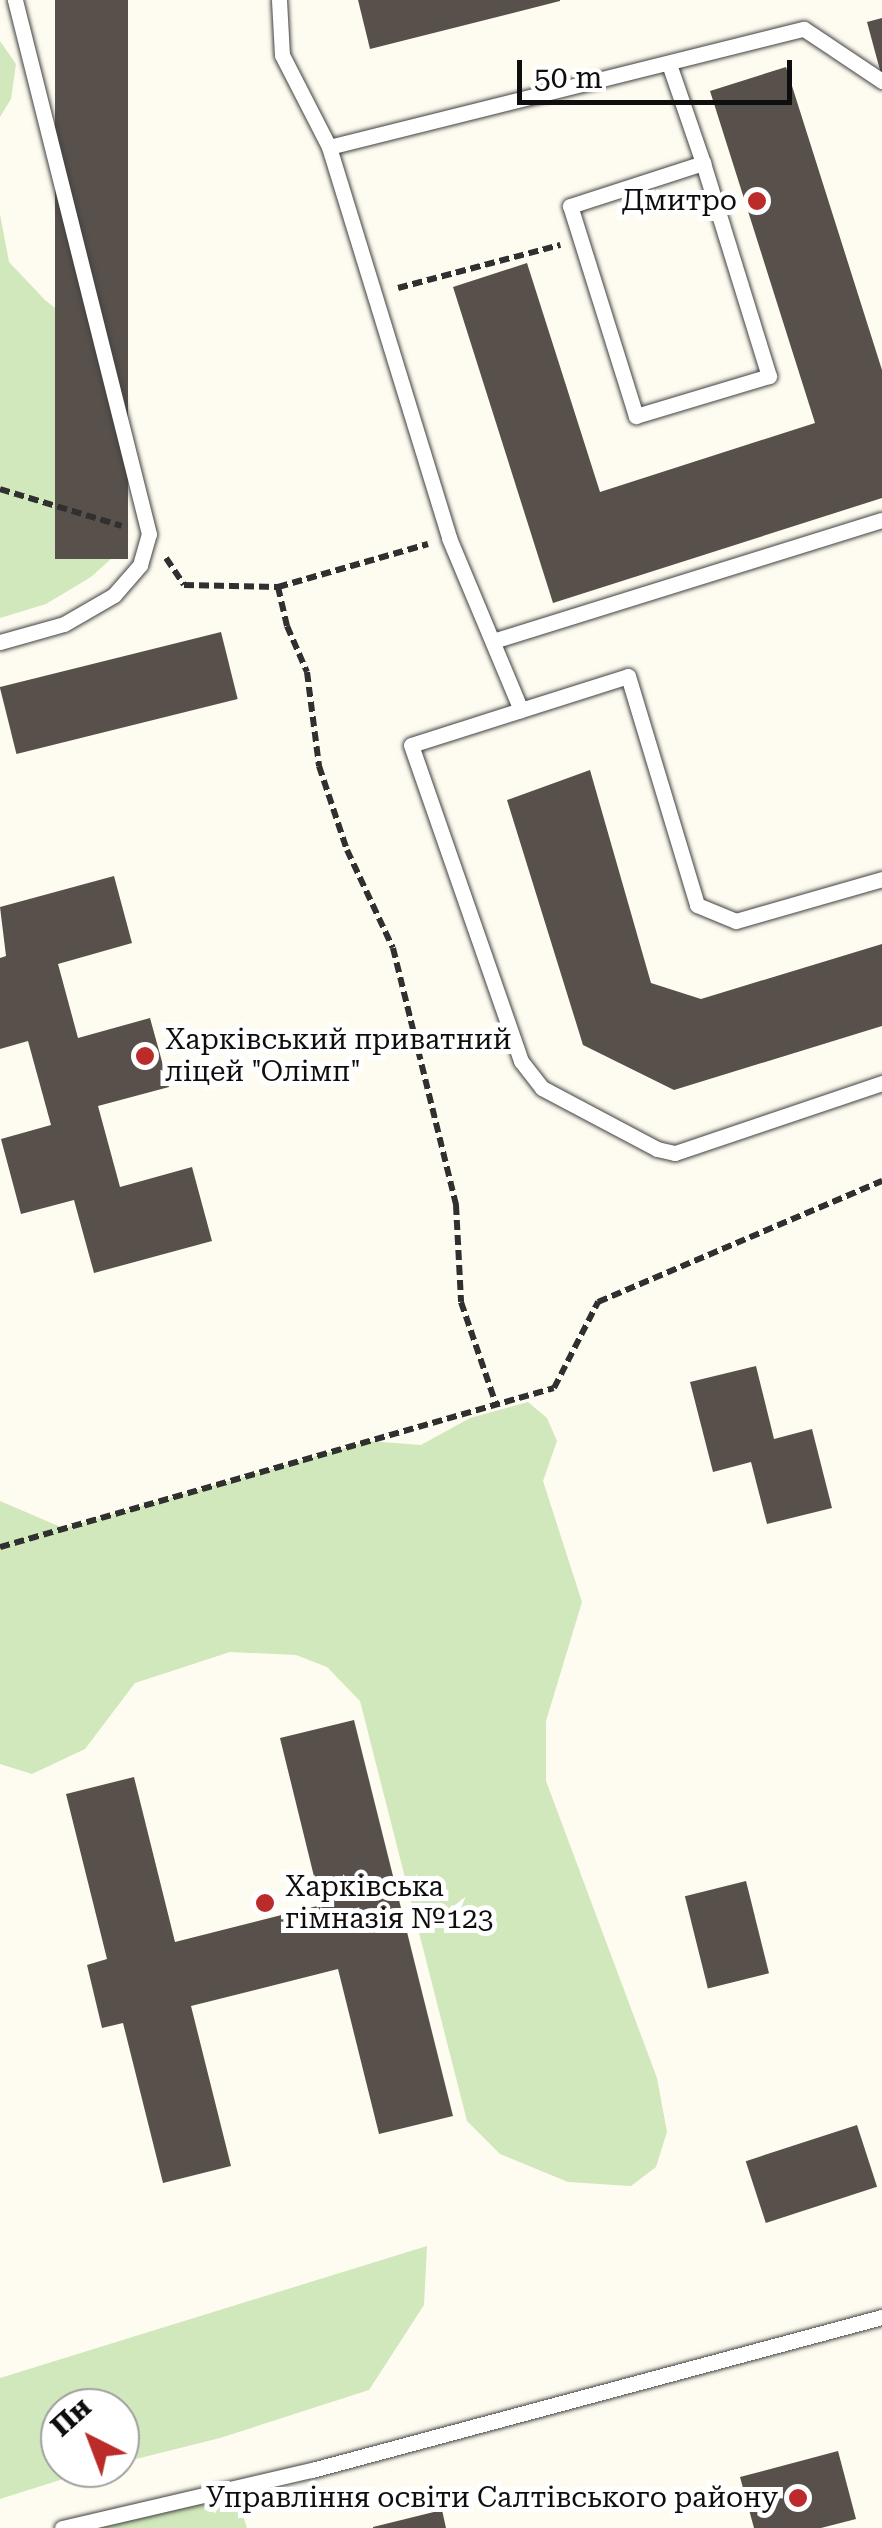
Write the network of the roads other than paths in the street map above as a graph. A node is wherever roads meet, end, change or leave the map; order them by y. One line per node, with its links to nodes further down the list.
1 (15, 0): 9 (lane)
2 (278, 0): 5 (lane)
3 (668, 64): 4 (lane); 5 (lane); 6 (lane)
4 (882, 82)
5 (329, 147): 8 (lane)
6 (703, 163): 6 (lane)
7 (882, 520): 8 (lane)
8 (493, 641): 10 (lane)
9 (0, 642)
10 (521, 710): 11 (lane); 12 (lane)
11 (882, 879)
12 (882, 1082)
13 (882, 2317): 14 (lane)
14 (62, 2528)

